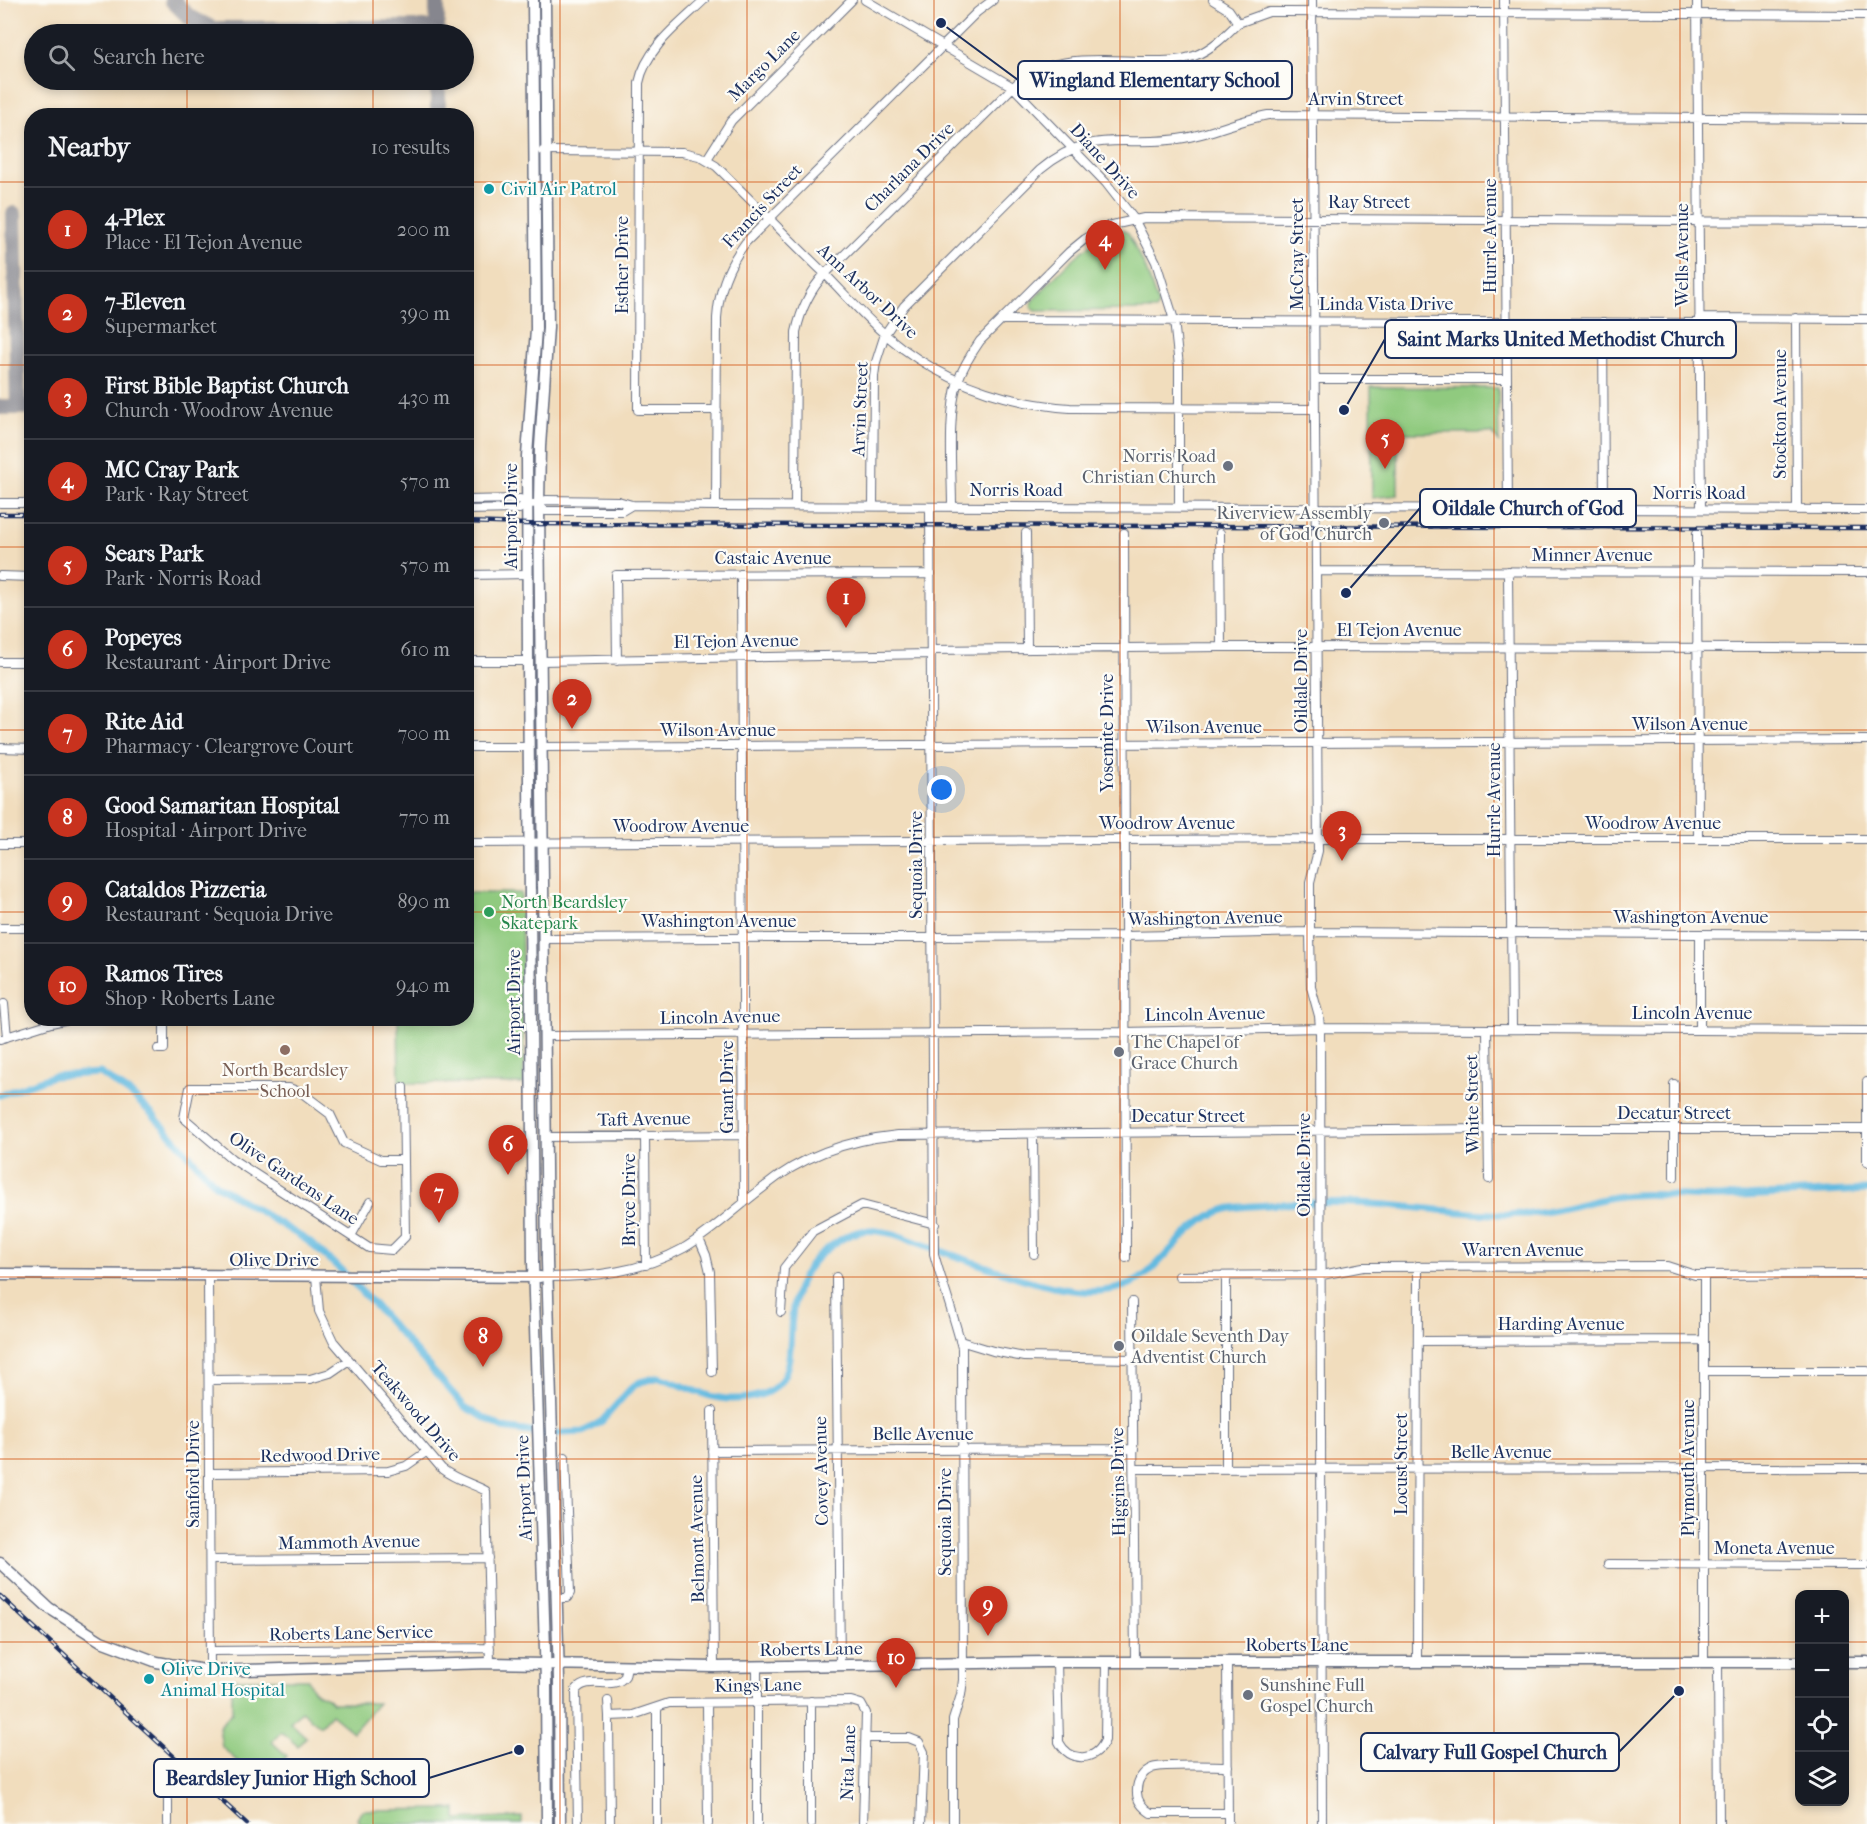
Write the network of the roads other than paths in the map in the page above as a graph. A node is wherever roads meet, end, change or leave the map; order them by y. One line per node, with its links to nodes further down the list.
1 (533, 0): 23 (main road, Airport Drive)
2 (545, 0): 24 (main road, Airport Drive)
3 (704, 0): 25 (street, Esther Drive)
4 (852, 0): 26 (street, Margo Lane)
5 (865, 0): 16 (street, Diane Drive)
6 (993, 0): 16 (street, Francis Street)
7 (1213, 0): 15 (street)
8 (1312, 0): 11 (street, McCray Street)
9 (1504, 0): 12 (street, Hurrle Avenue)
10 (1697, 0): 13 (street, Wells Avenue)
11 (1312, 12): 12 (street); 15 (street); 18 (street, McCray Street)
12 (1504, 13): 13 (street); 19 (street, Hurrle Avenue)
13 (1697, 14): 14 (street); 20 (street, Wells Avenue)
14 (1867, 15)
15 (1238, 23): 17 (street, Charlana Drive)
16 (942, 46): 17 (street, Diane Drive); 27 (street, Francis Street)
17 (1012, 87): 22 (street, Diane Drive); 33 (street, Charlana Drive)
18 (1313, 116): 19 (street, Arvin Street); 22 (street, Arvin Street); 29 (street, McCray Street)
19 (1505, 116): 20 (street, Arvin Street); 30 (street, Hurrle Avenue)
20 (1698, 118): 21 (street, Arvin Street); 31 (street, Wells Avenue)
21 (1867, 119)
22 (1074, 149): 28 (street, Diane Drive); 42 (street, Arvin Street)
23 (535, 151): 24 (street, Ann Arbor Drive); 52 (main road, Airport Drive)
24 (547, 151): 25 (street, Ann Arbor Drive); 53 (main road, Airport Drive)
25 (639, 152): 26 (street, Ann Arbor Drive); 48 (street, Esther Drive)
26 (707, 159): 27 (street, Ann Arbor Drive)
27 (769, 218): 33 (street, Ann Arbor Drive); 48 (street, Francis Street)
28 (1134, 219): 29 (street, Ray Street); 36 (street, Ray Street); 37 (street, Diane Drive)
29 (1314, 219): 30 (street, Ray Street); 39 (street, McCray Street)
30 (1506, 219): 31 (street, Ray Street); 40 (street, Hurrle Avenue)
31 (1698, 221): 32 (street, Ray Street); 38 (street, Wells Avenue)
32 (1867, 222)
33 (825, 274): 42 (street, Ann Arbor Drive); 55 (street, Charlana Drive)
34 (1796, 318): 35 (street, Linda Vista Drive); 38 (street, Linda Vista Drive); 64 (street, Stockton Avenue)
35 (1867, 318)
36 (1001, 320): 37 (street, Linda Vista Drive); 45 (street, Ray Street)
37 (1174, 320): 39 (street, Linda Vista Drive); 46 (street, Diane Drive)
38 (1699, 320): 41 (street, Linda Vista Drive); 63 (street, Wells Avenue)
39 (1314, 321): 40 (street, Linda Vista Drive); 43 (street, McCray Street)
40 (1507, 321): 41 (street, Linda Vista Drive); 44 (street, Hurrle Avenue)
41 (1603, 322): 62 (street)
42 (885, 334): 45 (street, Ann Arbor Drive); 56 (street, Arvin Street)
43 (1315, 379): 44 (street); 47 (street, McCray Street)
44 (1507, 379): 61 (street, Hurrle Avenue)
45 (958, 381): 46 (street, Ann Arbor Drive); 58 (street, Ray Street)
46 (1179, 408): 47 (street, Ann Arbor Drive); 59 (street, Diane Drive)
47 (1315, 408): 60 (street, McCray Street)
48 (717, 410): 54 (street, Francis Street)
49 (474, 500): 52 (street, Norris Road)
50 (0, 503): 51 (street)
51 (24, 503)
52 (527, 504): 53 (street, Norris Road); 65 (street, Norris Road); 75 (main road, Airport Drive)
53 (539, 504): 54 (street, Norris Road); 92 (main road, Airport Drive)
54 (716, 506): 55 (street, Norris Road)
55 (795, 506): 56 (street, Norris Road)
56 (873, 506): 57 (street, Norris Road)
57 (930, 507): 58 (street, Norris Road); 77 (street, Sequoia Drive)
58 (952, 507): 59 (street, Norris Road)
59 (1179, 507): 60 (street, Norris Road)
60 (1314, 508): 61 (street, Norris Road); 71 (street, Oildale Drive)
61 (1508, 508): 62 (street, Norris Road)
62 (1604, 509): 63 (street, Norris Road)
63 (1701, 509): 64 (street, Norris Road)
64 (1797, 509): 66 (street, Norris Road)
65 (474, 510)
66 (1867, 510)
67 (1124, 532): 84 (street, Yosemite Drive)
68 (1026, 533): 87 (street)
69 (1220, 533): 81 (street)
70 (1697, 533): 73 (street)
71 (1316, 571): 72 (street, Minner Avenue); 82 (street, Oildale Drive)
72 (1508, 571): 73 (street, Minner Avenue); 83 (street, Hurrle Avenue)
73 (1697, 572): 74 (street, Minner Avenue); 85 (street)
74 (1867, 572)
75 (527, 574): 78 (street); 91 (main road, Airport Drive)
76 (741, 574): 77 (street, Castaic Avenue); 89 (street, Grant Drive); 93 (street, Castaic Avenue)
77 (931, 574): 88 (street, Sequoia Drive)
78 (474, 575)
79 (0, 576): 80 (street)
80 (24, 576)
81 (1221, 647): 82 (street, El Tejon Avenue); 84 (street, El Tejon Avenue)
82 (1317, 647): 83 (street, El Tejon Avenue); 99 (street, Oildale Drive)
83 (1509, 647): 85 (street, El Tejon Avenue); 98 (street, Hurrle Avenue)
84 (1123, 648): 87 (street, El Tejon Avenue); 100 (street, Yosemite Drive)
85 (1698, 648): 86 (street, El Tejon Avenue); 96 (street)
86 (1867, 648)
87 (1027, 649): 88 (street, El Tejon Avenue)
88 (931, 652): 89 (street, El Tejon Avenue); 101 (street, Sequoia Drive)
89 (741, 657): 93 (street, El Tejon Avenue); 102 (street, Grant Drive)
90 (474, 661): 91 (street)
91 (528, 661): 104 (main road, Airport Drive)
92 (541, 661): 93 (street, El Tejon Avenue); 105 (main road, Airport Drive)
93 (617, 661)
94 (0, 662): 95 (street)
95 (24, 662)
96 (1698, 740): 97 (street, Wilson Avenue); 98 (street, Wilson Avenue); 110 (street)
97 (1867, 740)
98 (1510, 741): 99 (street, Wilson Avenue); 109 (street, Hurrle Avenue)
99 (1318, 743): 100 (street, Wilson Avenue); 108 (street, Oildale Drive)
100 (1123, 744): 101 (street, Wilson Avenue); 112 (street, Yosemite Drive)
101 (932, 745): 102 (street, Wilson Avenue); 113 (street, Sequoia Drive)
102 (741, 746): 105 (street, Wilson Avenue); 114 (street, Grant Drive)
103 (474, 747): 104 (street)
104 (528, 747): 116 (main road, Airport Drive)
105 (542, 747): 117 (main road, Airport Drive)
106 (0, 748): 107 (street)
107 (24, 748)
108 (1318, 839): 109 (street, Woodrow Avenue); 112 (street, Woodrow Avenue); 122 (street, Oildale Drive)
109 (1510, 839): 110 (street, Woodrow Avenue); 123 (street, Hurrle Avenue)
110 (1698, 839): 111 (street, Woodrow Avenue)
111 (1867, 839)
112 (1124, 840): 113 (street, Woodrow Avenue); 126 (street, Yosemite Drive)
113 (932, 841): 114 (street, Woodrow Avenue); 128 (street, Sequoia Drive)
114 (742, 842): 117 (street, Woodrow Avenue); 127 (street, Grant Drive)
115 (474, 843): 116 (street, Woodrow Avenue)
116 (530, 843): 117 (street, Woodrow Avenue); 179 (main road, Airport Drive)
117 (543, 843): 129 (main road, Airport Drive)
118 (0, 844): 119 (street)
119 (24, 844)
120 (0, 928): 121 (street)
121 (24, 928)
122 (1310, 932): 123 (street, Washington Avenue); 126 (street, Washington Avenue); 133 (street, Oildale Drive)
123 (1511, 933): 124 (street, Washington Avenue); 135 (street, Hurrle Avenue)
124 (1700, 934): 125 (street, Washington Avenue); 136 (street)
125 (1867, 935)
126 (1125, 936): 128 (street, Washington Avenue); 138 (street, Yosemite Drive)
127 (743, 937): 128 (street, Washington Avenue); 129 (street, Washington Avenue); 139 (street, Grant Drive)
128 (933, 937): 140 (street, Sequoia Drive)
129 (543, 939): 141 (main road, Airport Drive)
130 (4, 1004): 142 (street)
131 (41, 1026): 142 (street)
132 (164, 1026): 143 (street)
133 (1320, 1028): 134 (street, Lincoln Avenue); 138 (street, Lincoln Avenue); 150 (street, Oildale Drive)
134 (1487, 1029): 135 (street, Lincoln Avenue); 147 (street, White Street)
135 (1512, 1029): 136 (street, Lincoln Avenue)
136 (1700, 1030): 137 (street, Lincoln Avenue)
137 (1867, 1031)
138 (1125, 1032): 140 (street, Lincoln Avenue); 151 (street, Yosemite Drive)
139 (743, 1033): 140 (street, Lincoln Avenue); 141 (street, Lincoln Avenue); 154 (street, Grant Drive)
140 (933, 1033): 155 (street, Sequoia Drive)
141 (545, 1036): 156 (main road, Airport Drive)
142 (3, 1038)
143 (158, 1049)
144 (1867, 1082): 148 (street)
145 (1674, 1084): 149 (street)
146 (403, 1088): 157 (street)
147 (1489, 1129): 149 (street, Decatur Street); 150 (street, Decatur Street); 160 (street, White Street)
148 (1867, 1129): 149 (street, Decatur Street); 158 (street)
149 (1674, 1130): 159 (street)
150 (1319, 1132): 151 (street, Decatur Street); 172 (street, Oildale Drive)
151 (1126, 1133): 152 (street, Decatur Street); 167 (street, Yosemite Drive)
152 (1033, 1134): 155 (street, Decatur Street); 166 (street)
153 (645, 1135): 154 (street, Taft Avenue); 156 (street, Taft Avenue); 168 (street, Bryce Drive)
154 (744, 1135): 162 (street, Grant Drive)
155 (934, 1135): 162 (street, Decatur Street); 163 (street, Sequoia Drive)
156 (545, 1137): 180 (main road, Airport Drive)
157 (403, 1160): 164 (street, Olive Gardens Lane); 164 (street, Olive Gardens Lane)
158 (1867, 1162)
159 (1674, 1177)
160 (1489, 1179)
161 (370, 1202): 164 (street)
162 (744, 1203): 165 (street, Decatur Street)
163 (935, 1224): 182 (street); 184 (street, Sequoia Drive)
164 (351, 1236)
165 (699, 1239): 168 (street, Decatur Street); 190 (street)
166 (1034, 1254)
167 (1126, 1258)
168 (646, 1265): 180 (street, Decatur Street)
169 (1418, 1266): 172 (street, Warren Avenue); 173 (street, Warren Avenue); 185 (street, Locust Street)
170 (0, 1274): 174 (main road, Olive Drive)
171 (1867, 1274): 173 (street, Warren Avenue)
172 (1322, 1275): 178 (street, Warren Avenue); 200 (street, Oildale Drive)
173 (1704, 1275): 183 (street, Plymouth Avenue)
174 (208, 1276): 175 (main road, Olive Drive); 191 (street, Sanford Drive)
175 (316, 1276): 179 (main road, Olive Drive); 187 (street, Teakwood Drive)
176 (836, 1276): 196 (street, Covey Avenue)
177 (1179, 1276): 178 (street, Warren Avenue)
178 (1226, 1276): 199 (street)
179 (533, 1277): 180 (main road, Olive Drive); 228 (main road, Airport Drive)
180 (547, 1277): 212 (main road, Airport Drive)
181 (1132, 1302): 186 (street, Higgins Drive)
182 (781, 1312)
183 (1704, 1340): 185 (street, Harding Avenue); 188 (street, Plymouth Avenue)
184 (960, 1341): 186 (street); 194 (street, Sequoia Drive)
185 (1418, 1341): 201 (street, Locust Street)
186 (1131, 1359): 193 (street, Higgins Drive)
187 (349, 1360): 191 (street); 197 (street, Teakwood Drive)
188 (1704, 1371): 189 (street); 202 (street, Plymouth Avenue)
189 (1867, 1371)
190 (712, 1372)
191 (209, 1380): 205 (street, Sanford Drive)
192 (712, 1411): 195 (street, Belmont Avenue)
193 (1134, 1449): 194 (street, Belle Avenue); 204 (street, Higgins Drive)
194 (961, 1450): 196 (street, Belle Avenue); 227 (street, Sequoia Drive)
195 (712, 1451): 196 (street, Belle Avenue); 233 (street, Belmont Avenue)
196 (838, 1451): 229 (street, Covey Avenue)
197 (426, 1452): 205 (street, Redwood Drive); 206 (street, Teakwood Drive)
198 (565, 1457): 212 (street)
199 (1226, 1468): 200 (street, Belle Avenue); 204 (street, Belle Avenue)
200 (1322, 1468): 201 (street, Belle Avenue); 215 (street, Oildale Drive)
201 (1418, 1468): 202 (street, Belle Avenue); 216 (street, Locust Street)
202 (1704, 1468): 203 (street, Belle Avenue); 210 (street, Plymouth Avenue)
203 (1867, 1468)
204 (1134, 1469): 221 (street, Higgins Drive)
205 (209, 1473): 207 (street, Sanford Drive)
206 (488, 1558): 207 (street, Mammoth Avenue); 213 (street, Teakwood Drive)
207 (210, 1560): 214 (street, Sanford Drive)
208 (0, 1563): 234 (main road, Roberts Lane)
209 (1608, 1564): 210 (street, Moneta Avenue)
210 (1704, 1565): 211 (street, Moneta Avenue); 217 (street, Plymouth Avenue)
211 (1867, 1565)
212 (556, 1598): 230 (main road, Airport Drive)
213 (490, 1648): 214 (street, Roberts Lane Service); 226 (street, Teakwood Drive)
214 (212, 1651): 234 (street, Sanford Drive)
215 (1321, 1661): 216 (main road, Roberts Lane); 222 (main road, Roberts Lane); 259 (street, Oildale Drive)
216 (1417, 1661): 217 (main road, Roberts Lane)
217 (1704, 1661): 218 (main road, Roberts Lane)
218 (1718, 1661): 223 (main road, Roberts Lane); 260 (street)
219 (1057, 1662): 220 (main road, Roberts Lane); 220 (street); 227 (main road, Roberts Lane)
220 (1106, 1662): 221 (main road, Roberts Lane)
221 (1135, 1662): 222 (main road, Roberts Lane)
222 (1227, 1662): 243 (street)
223 (1795, 1662)
224 (1849, 1662): 225 (main road)
225 (1867, 1662)
226 (490, 1664): 228 (main road, Roberts Lane); 234 (main road, Roberts Lane)
227 (962, 1664): 229 (main road, Roberts Lane); 257 (street, Sequoia Drive)
228 (545, 1665): 230 (main road, Roberts Lane); 247 (main road, Airport Drive)
229 (840, 1665): 232 (main road, Roberts Lane)
230 (559, 1666): 231 (main road, Roberts Lane); 248 (main road, Airport Drive)
231 (627, 1666): 233 (main road, Roberts Lane); 249 (street)
232 (757, 1666): 233 (main road, Roberts Lane); 236 (street)
233 (714, 1667)
234 (210, 1671)
235 (608, 1701): 241 (street)
236 (757, 1701): 237 (street, Kings Lane); 238 (street, Kings Lane); 253 (street)
237 (811, 1701): 239 (street, Kings Lane); 254 (street)
238 (707, 1702): 240 (street, Kings Lane); 252 (street)
239 (861, 1704): 242 (street, Nita Lane)
240 (657, 1708): 241 (street, Kings Lane); 251 (street)
241 (609, 1716): 250 (street)
242 (866, 1738): 255 (street, Nita Lane); 256 (street)
243 (1228, 1766): 245 (street); 245 (street)
244 (168, 1801): 246 (street)
245 (1228, 1814): 258 (street)
246 (168, 1824)
247 (548, 1824)
248 (560, 1824)
249 (578, 1824)
250 (610, 1824)
251 (657, 1824)
252 (708, 1824)
253 (757, 1824)
254 (811, 1824)
255 (863, 1824)
256 (921, 1824)
257 (953, 1824)
258 (1228, 1824)
259 (1322, 1824)
260 (1719, 1824)

